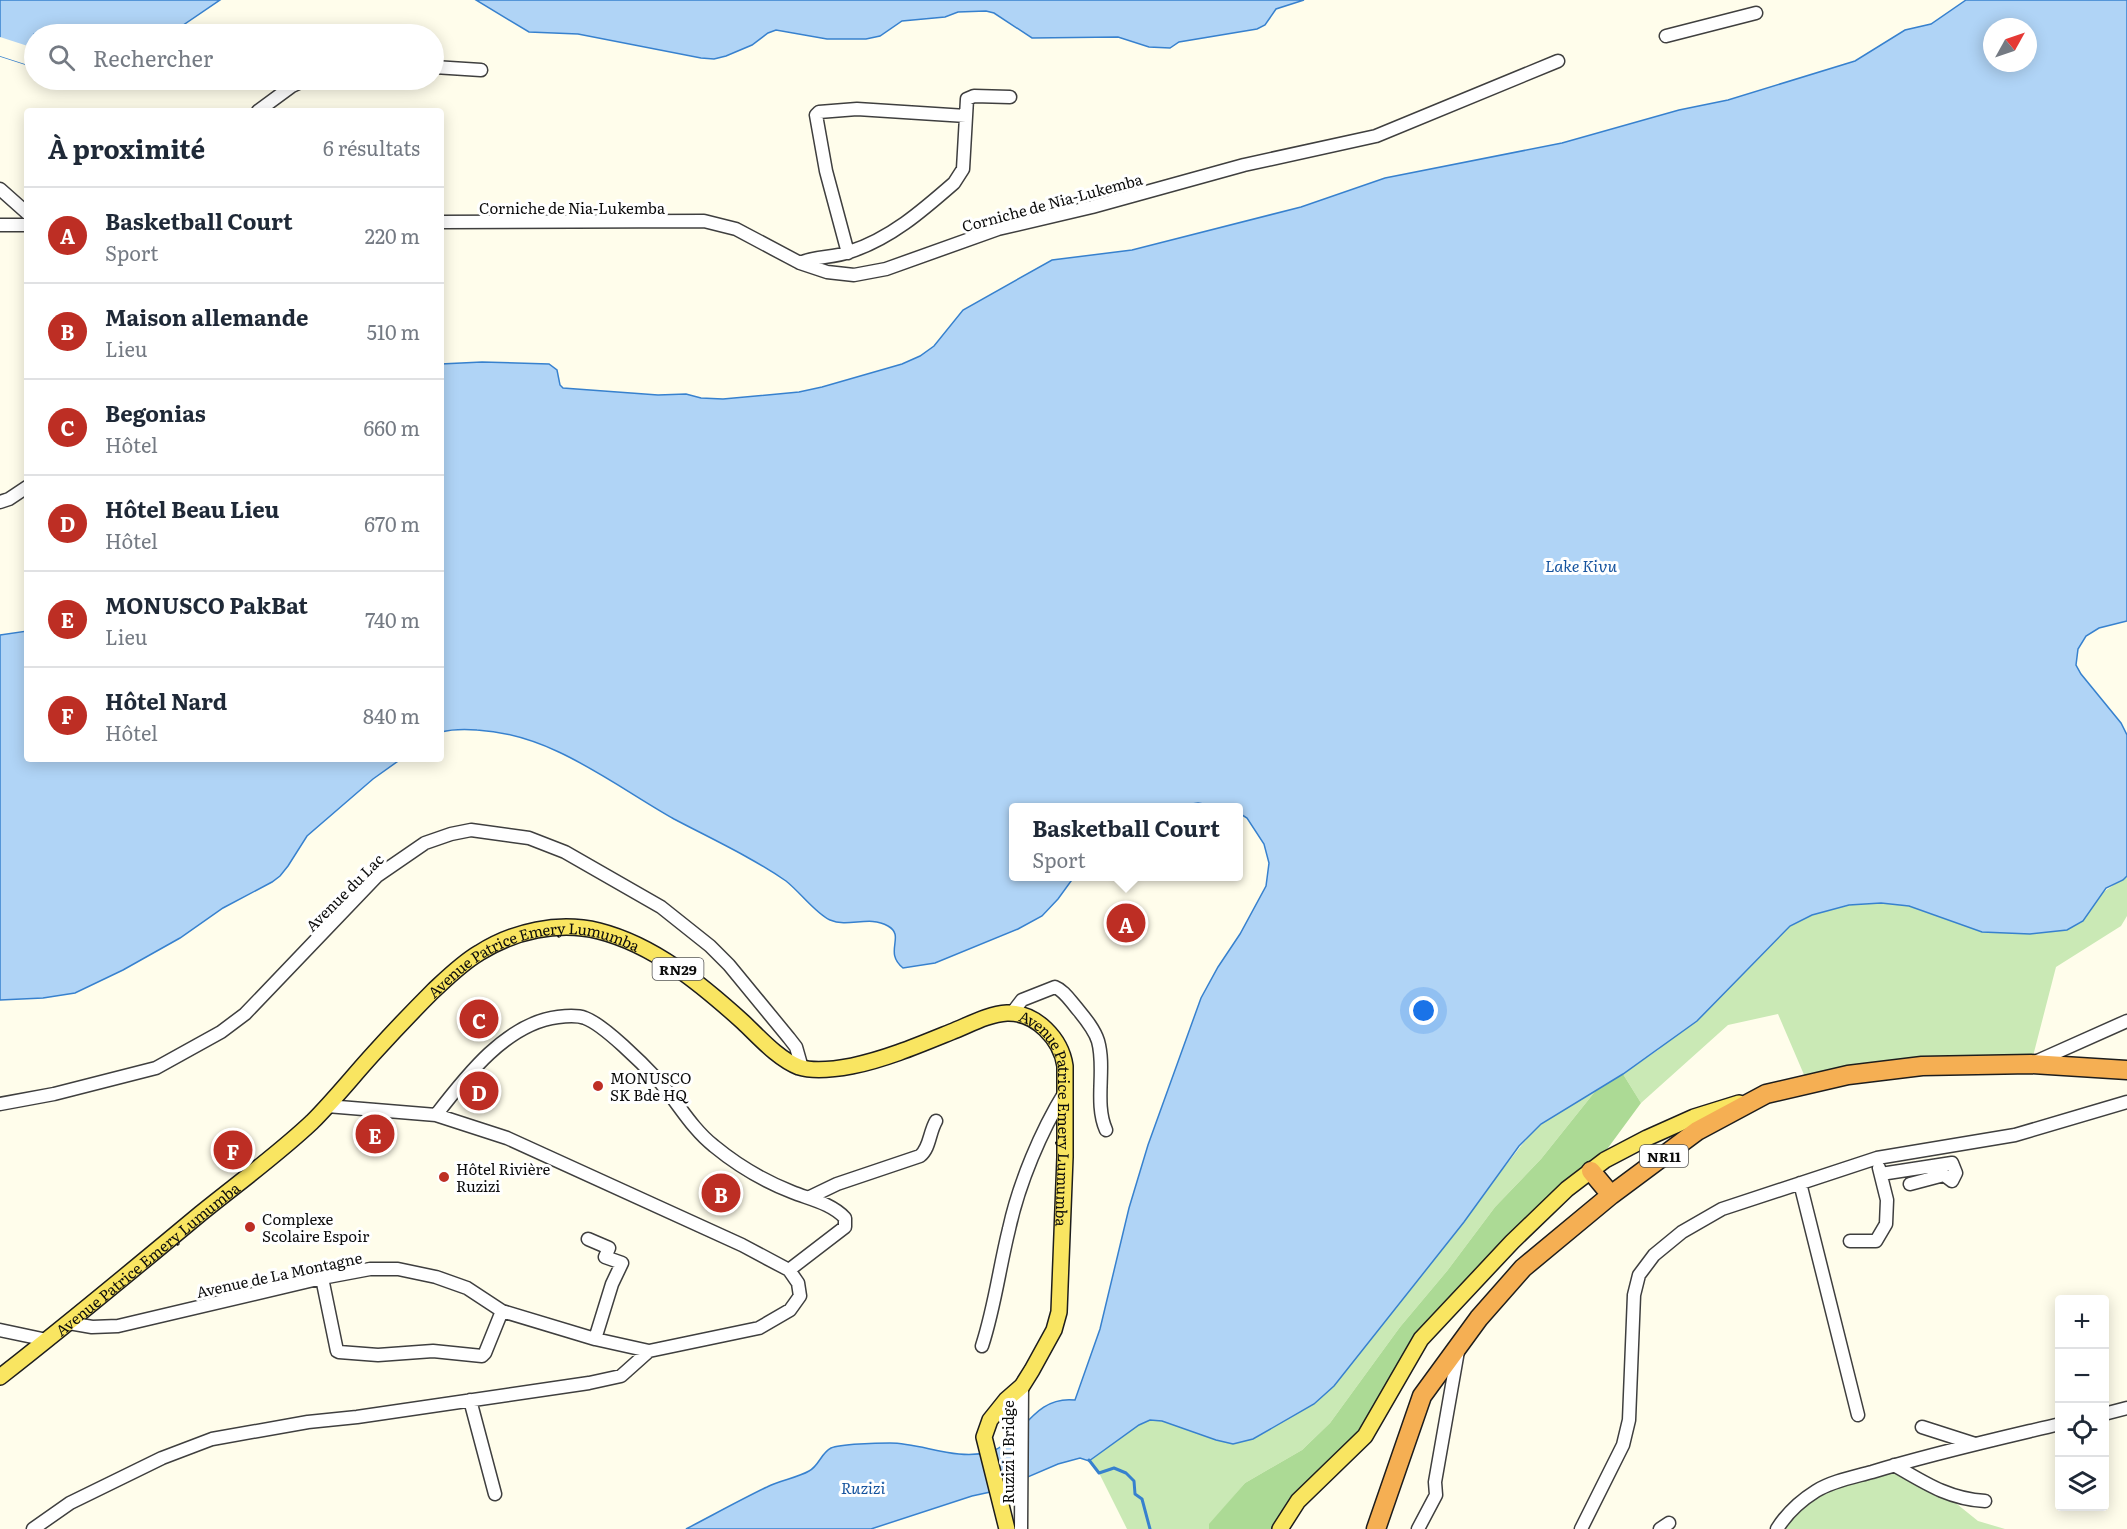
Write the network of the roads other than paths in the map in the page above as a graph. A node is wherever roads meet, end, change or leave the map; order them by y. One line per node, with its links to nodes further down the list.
1 (1756, 13): 2 (street)
2 (1666, 36)
3 (1558, 61): 16 (street, Corniche de Nia-Lukemba)
4 (444, 68): 5 (street)
5 (481, 70)
6 (287, 90): 8 (street)
7 (1010, 97): 9 (street)
8 (262, 108)
9 (966, 116): 15 (street); 15 (street)
10 (0, 189): 11 (street)
11 (24, 210)
12 (444, 222): 16 (street, Corniche de Nia-Lukemba)
13 (0, 225): 14 (street)
14 (24, 225)
15 (848, 253): 16 (street)
16 (800, 263)
17 (24, 489): 18 (street)
18 (0, 502)
19 (1012, 1012): 22 (main road, Avenue Patrice Emery Lumumba); 24 (main road, Avenue Patrice Emery Lumumba); 31 (street)
20 (2127, 1021): 21 (street)
21 (2031, 1064): 23 (highway, NR11); 25 (highway, NR11)
22 (802, 1068): 27 (street, Avenue du Lac); 28 (main road, Avenue Patrice Emery Lumumba / RN29)
23 (2127, 1070)
24 (1065, 1092): 49 (street); 52 (main road, Avenue Patrice Emery Lumumba)
25 (1766, 1094): 33 (main road); 37 (highway, NR11)
26 (2127, 1102): 32 (street)
27 (0, 1104)
28 (327, 1106): 29 (street); 44 (main road, Avenue Patrice Emery Lumumba / RN29)
29 (436, 1115): 38 (street); 41 (street)
30 (936, 1121): 38 (street)
31 (1106, 1130)
32 (1877, 1158): 34 (street); 35 (street)
33 (1591, 1171): 37 (highway); 66 (main road)
34 (1881, 1174): 36 (street); 40 (street)
35 (1800, 1183): 56 (street); 69 (street)
36 (1910, 1184)
37 (1611, 1195): 48 (highway, NR11)
38 (810, 1197): 41 (street)
39 (588, 1239): 46 (street)
40 (1851, 1241)
41 (789, 1270): 50 (street, Avenue de La Montagne)
42 (322, 1278): 43 (street, Avenue de La Montagne); 43 (street); 44 (street, Avenue de La Montagne)
43 (502, 1311): 46 (street, Avenue de La Montagne)
44 (69, 1323): 47 (main road, Avenue Patrice Emery Lumumba / RN29)
45 (0, 1330): 47 (street)
46 (595, 1339): 50 (street, Avenue de La Montagne)
47 (47, 1340): 51 (main road, Avenue Patrice Emery Lumumba / RN29)
48 (1459, 1344): 67 (highway, NR11); 68 (street)
49 (982, 1346)
50 (649, 1351): 53 (street)
51 (0, 1377)
52 (1022, 1386): 63 (street, Ruzizi I Bridge); 65 (main road, Avenue Patrice Emery Lumumba)
53 (470, 1401): 61 (street); 64 (street)
54 (2127, 1408): 55 (street)
55 (2109, 1413)
56 (1858, 1415)
57 (2055, 1425): 59 (street)
58 (1922, 1427): 59 (street)
59 (1977, 1444): 60 (street)
60 (1894, 1465): 62 (street); 70 (street)
61 (495, 1494)
62 (1985, 1501)
63 (1022, 1524)
64 (33, 1529)
65 (1007, 1529)
66 (1280, 1529)
67 (1376, 1529)
68 (1418, 1529)
69 (1581, 1529)
70 (1777, 1529)

